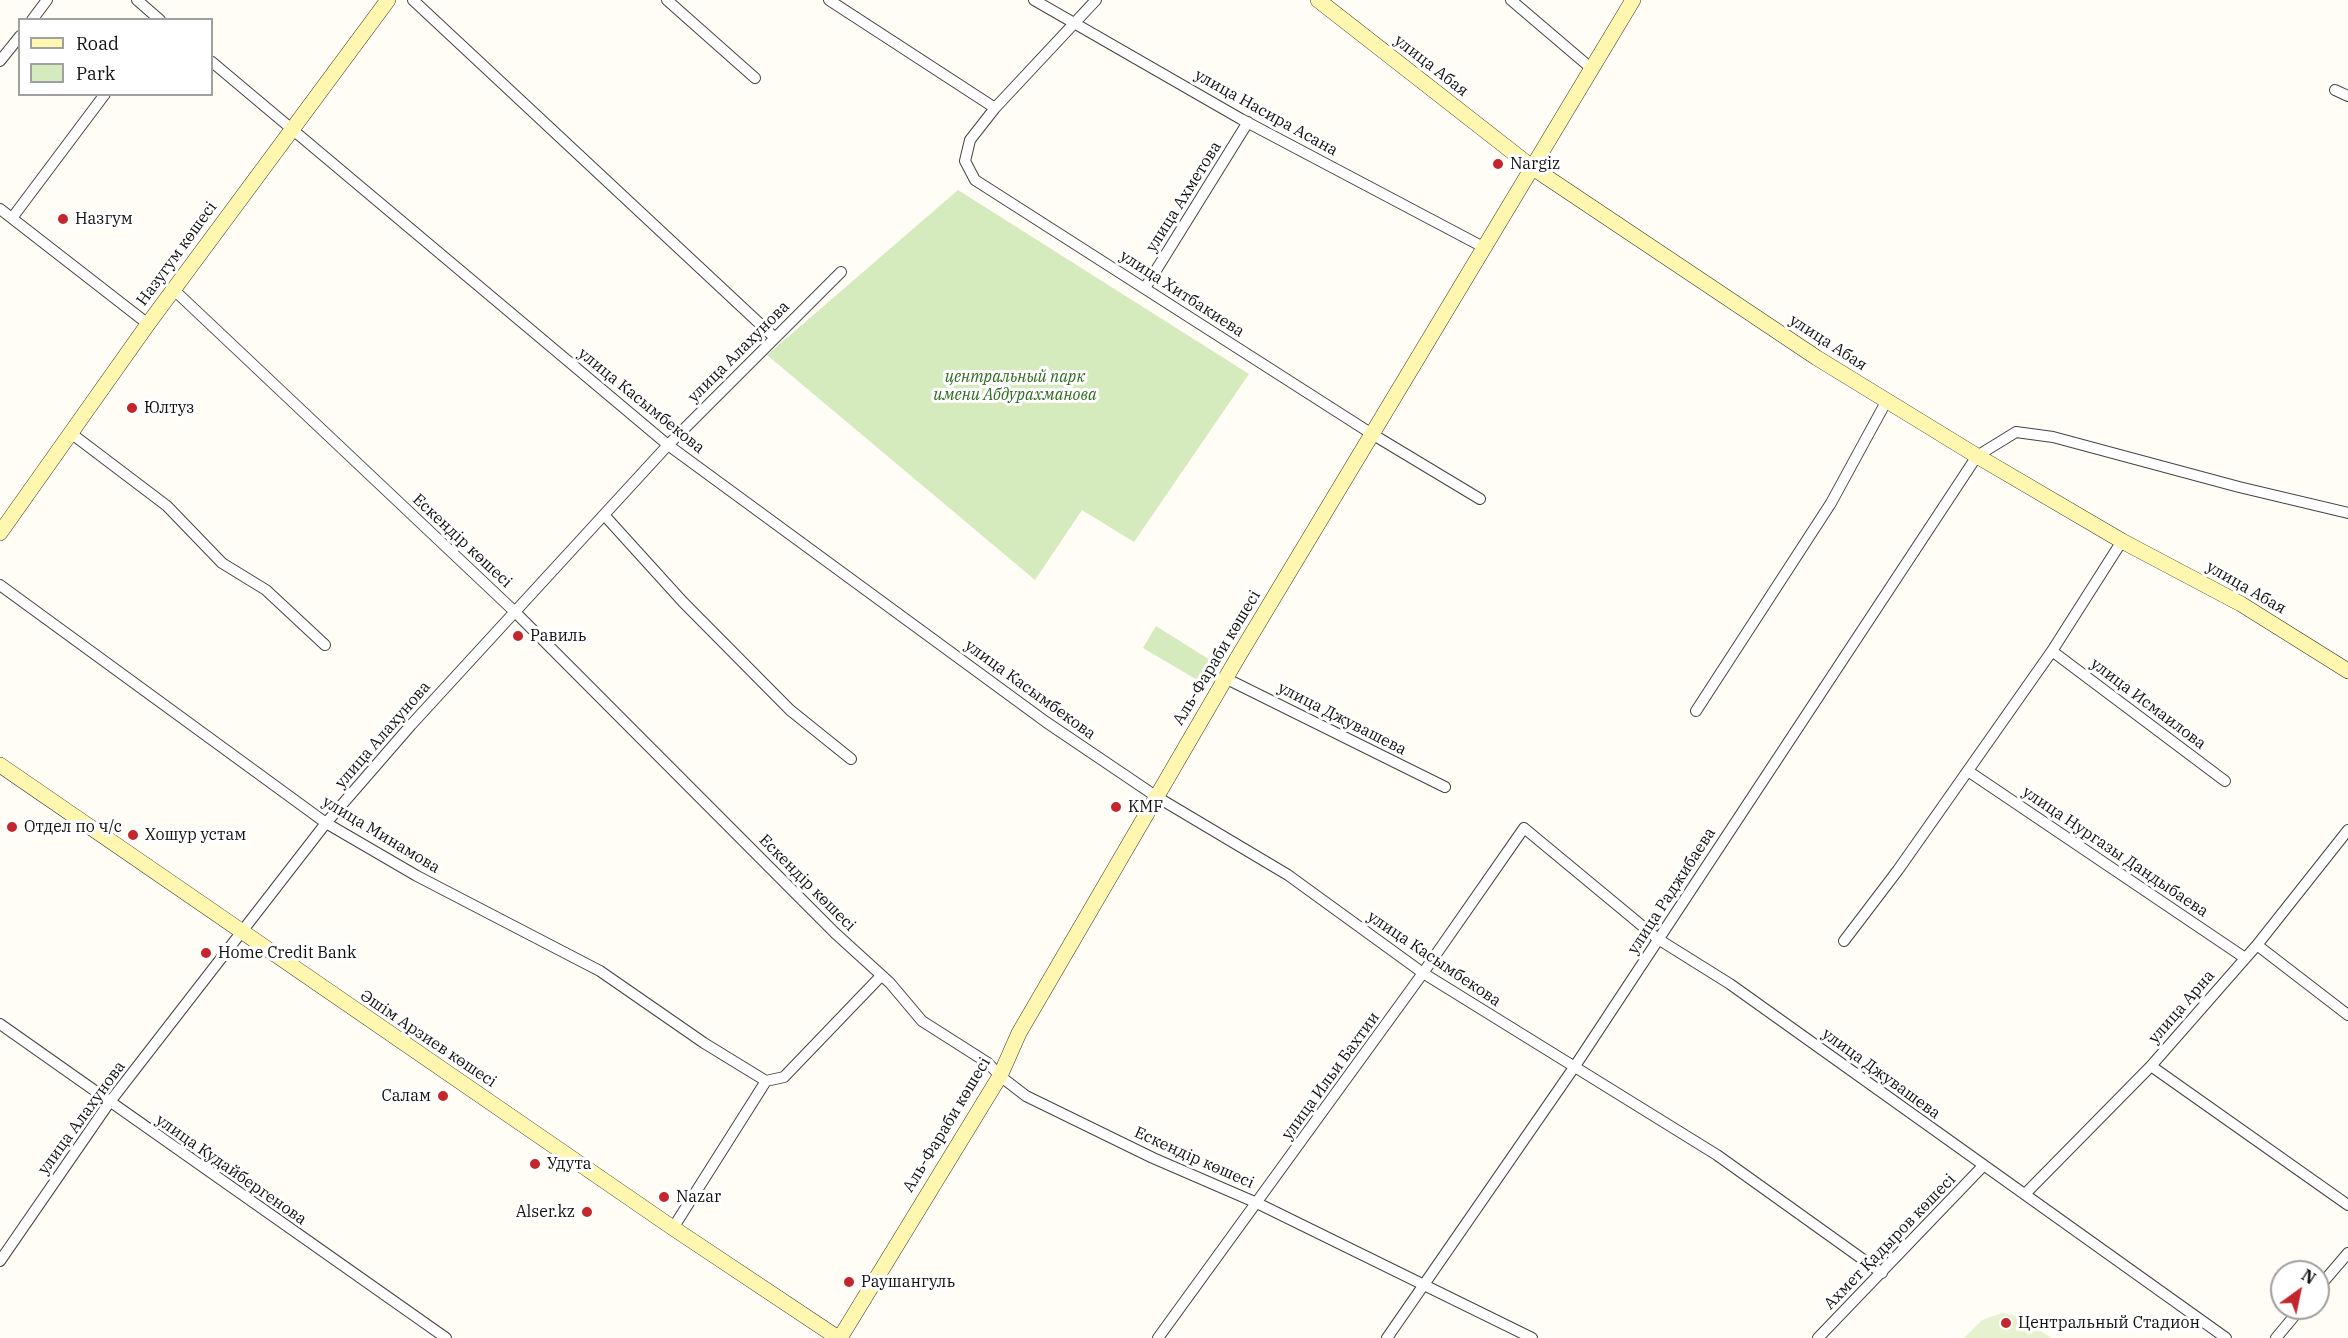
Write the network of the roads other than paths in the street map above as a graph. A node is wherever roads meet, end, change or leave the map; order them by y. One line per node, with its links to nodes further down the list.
1 (47, 0): 12 (street)
2 (137, 0): 13 (street)
3 (388, 0): 25 (main road, Назугум көшесі)
4 (413, 0): 34 (street)
5 (667, 0): 19 (street)
6 (829, 0): 23 (street)
7 (1034, 0): 14 (street, улица Насира Асана)
8 (1096, 0): 14 (street)
9 (1318, 0): 26 (main road, улица Абая)
10 (1510, 0): 18 (street)
11 (1633, 0): 18 (main road, Аль-Фараби көшесі)
12 (34, 18)
13 (158, 18)
14 (1076, 23): 23 (street); 24 (street, улица Насира Асана)
15 (18, 38): 16 (street)
16 (0, 61)
17 (213, 63): 25 (street, улица Касымбекова)
18 (1592, 69): 26 (main road, Аль-Фараби көшесі)
19 (755, 78)
20 (2335, 90): 22 (street)
21 (104, 96): 28 (street)
22 (2348, 96)
23 (995, 108): 31 (street, улица Хитбакиева)
24 (1248, 122): 29 (street, улица Насира Асана); 31 (street, улица Ахметова)
25 (292, 128): 32 (main road, Назугум көшесі); 38 (street, улица Касымбекова)
26 (1533, 168): 29 (main road, Аль-Фараби көшесі); 35 (main road, улица Абая)
27 (0, 209): 28 (street)
28 (12, 218): 33 (street)
29 (1485, 248): 37 (main road, Аль-Фараби көшесі)
30 (841, 272): 34 (street, улица Алахунова)
31 (1145, 288): 37 (street, улица Хитбакиева)
32 (173, 290): 33 (main road, Назугум көшесі); 46 (street, Ескендір көшесі)
33 (148, 324): 36 (main road, Назугум көшесі)
34 (774, 337): 38 (street, улица Алахунова)
35 (1886, 402): 39 (main road, улица Абая); 51 (street)
36 (72, 434): 43 (main road, Назугум көшесі); 47 (street)
37 (1372, 434): 40 (street, улица Хитбакиева); 50 (main road, Аль-Фараби көшесі)
38 (668, 445): 42 (street, улица Алахунова); 57 (street, улица Касымбекова)
39 (1977, 456): 41 (street); 44 (main road, улица Абая); 62 (street, улица Раджибаева)
40 (1480, 499)
41 (2348, 513)
42 (604, 516): 46 (street, улица Алахунова); 52 (street)
43 (0, 533)
44 (2122, 541): 48 (street); 49 (main road, улица Абая)
45 (0, 585): 58 (street, улица Минамова)
46 (514, 611): 58 (street, улица Алахунова); 67 (street, Ескендір көшесі)
47 (325, 645)
48 (2052, 651): 54 (street); 55 (street, улица Исмаилова)
49 (2348, 671)
50 (1226, 678): 56 (street, улица Джувашева); 57 (main road, Аль-Фараби көшесі)
51 (1696, 711)
52 (851, 759)
53 (0, 765): 61 (main road, Әшім Арзиев көшесі)
54 (1968, 771): 63 (street); 65 (street, улица Нургазы Дандыбаева)
55 (2225, 781)
56 (1445, 787)
57 (1157, 797): 66 (street, улица Касымбекова); 72 (main road, Аль-Фараби көшесі)
58 (326, 823): 61 (street, улица Алахунова); 73 (street, улица Минамова)
59 (1524, 828): 62 (street, улица Джувашева); 66 (street, улица Ильи Бахтии)
60 (2347, 832): 64 (street, улица Арна)
61 (242, 932): 74 (street, улица Алахунова); 79 (main road, Әшім Арзиев көшесі)
62 (1658, 939): 70 (street, улица Раджибаева); 75 (street, улица Джувашева)
63 (1844, 941)
64 (2257, 945): 65 (street, улица Арна); 68 (street)
65 (2245, 958): 71 (street, улица Арна)
66 (1424, 973): 70 (street, улица Касымбекова); 77 (street, улица Ильи Бахтии)
67 (881, 976): 72 (street, Ескендір көшесі); 73 (street)
68 (2348, 1015)
69 (0, 1024): 74 (street, улица Кудайбергенова)
70 (1575, 1066): 82 (street, улица Касымбекова); 84 (street, улица Раджибаева)
71 (2151, 1066): 76 (street, улица Арна); 78 (street)
72 (1000, 1076): 77 (street, Ескендір көшесі); 87 (main road, Аль-Фараби көшесі)
73 (766, 1081): 79 (street)
74 (109, 1103): 81 (street, улица Алахунова); 86 (street, улица Кудайбергенова)
75 (1983, 1166): 76 (street, улица Джувашева); 82 (street, Ахмет Қадыров көшесі)
76 (2026, 1193): 92 (street, улица Джувашева)
77 (1257, 1203): 84 (street, Ескендір көшесі); 88 (street, улица Ильи Бахтии)
78 (2348, 1205)
79 (673, 1228): 87 (main road, Әшім Арзиев көшесі)
80 (2348, 1252): 83 (street)
81 (0, 1261)
82 (1882, 1274): 91 (street, Ахмет Қадыров көшесі)
83 (2330, 1274)
84 (1423, 1286): 89 (street, улица Раджибаева); 90 (street, Ескендір көшесі)
85 (2291, 1320): 93 (street)
86 (446, 1338)
87 (839, 1338)
88 (1158, 1338)
89 (1388, 1338)
90 (1532, 1338)
91 (1818, 1338)
92 (2226, 1338)
93 (2276, 1338)

